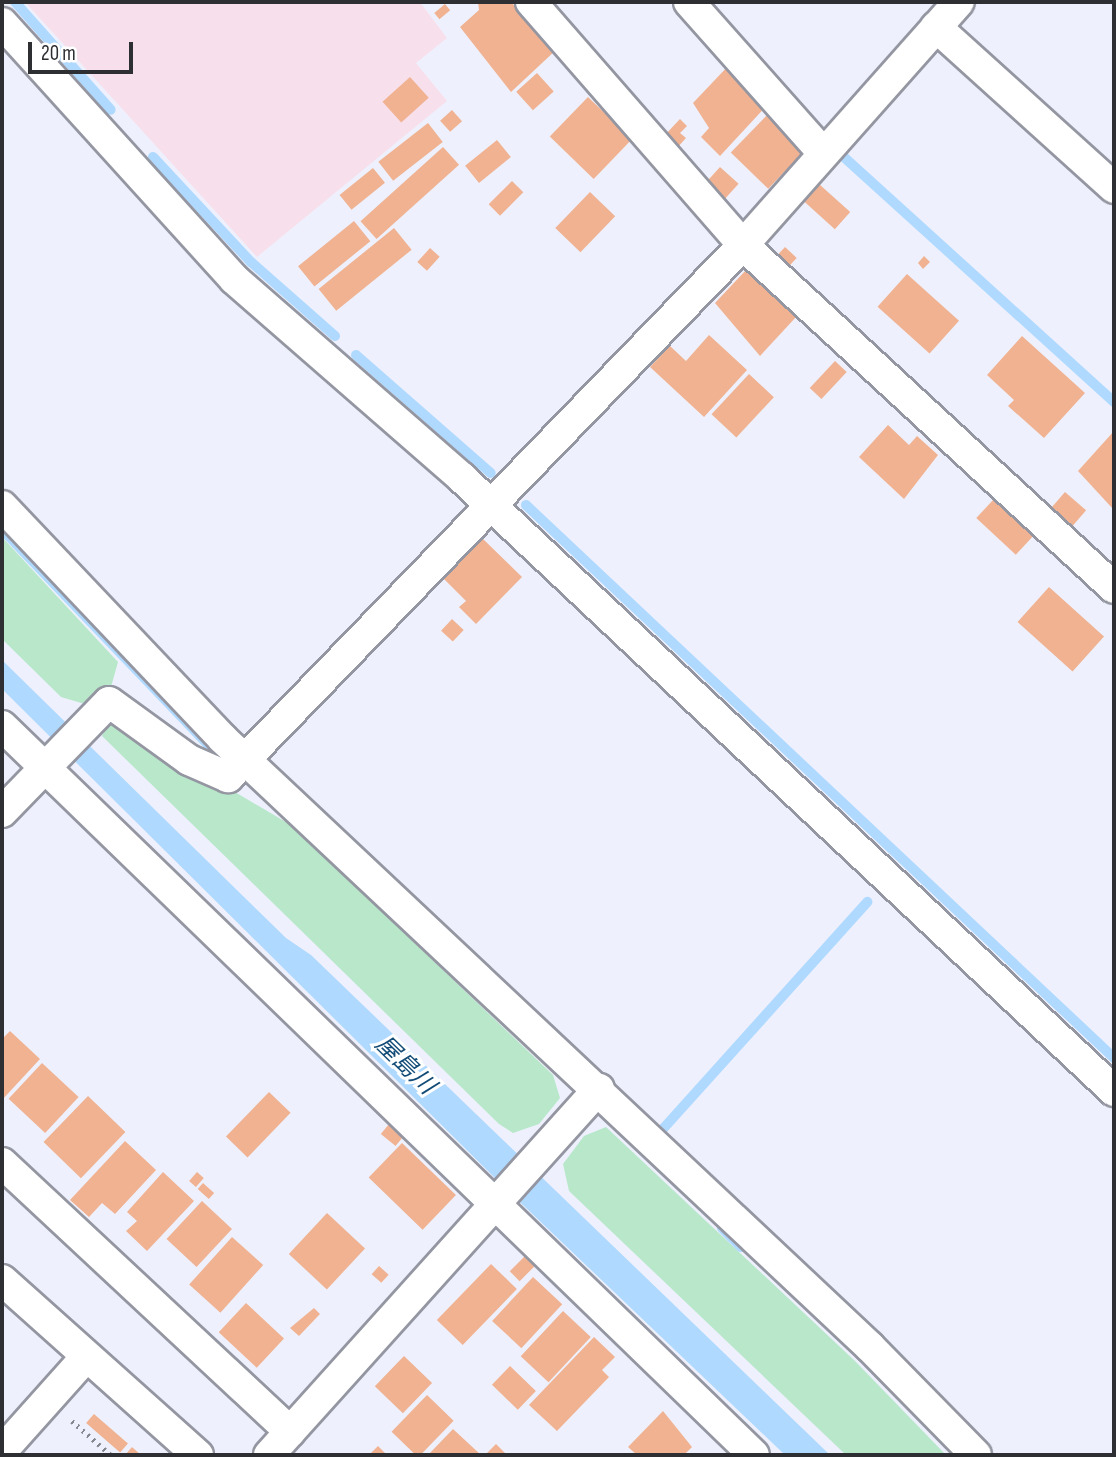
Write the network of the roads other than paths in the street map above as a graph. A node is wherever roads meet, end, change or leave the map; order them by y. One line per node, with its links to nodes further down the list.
1 (531, 2): 8 (street)
2 (689, 2): 6 (street)
3 (959, 2): 5 (street)
4 (2, 23): 10 (street)
5 (936, 27): 6 (street); 7 (street)
6 (822, 152): 8 (street)
7 (1114, 188)
8 (743, 245): 10 (street); 11 (street)
9 (2, 506): 13 (street)
10 (492, 506): 13 (street); 17 (street)
11 (1114, 588)
12 (2, 726): 14 (street)
13 (247, 758): 14 (street); 16 (street)
14 (50, 764): 15 (street); 19 (street)
15 (2, 812)
16 (599, 1089): 19 (street); 27 (street)
17 (1114, 1091)
18 (2, 1163): 22 (street)
19 (498, 1201): 22 (street); 26 (street)
20 (2, 1280): 21 (street)
21 (86, 1357): 23 (street); 24 (street)
22 (290, 1432): 25 (street)
23 (2, 1451)
24 (198, 1455)
25 (269, 1455)
26 (754, 1455)
27 (976, 1455)

